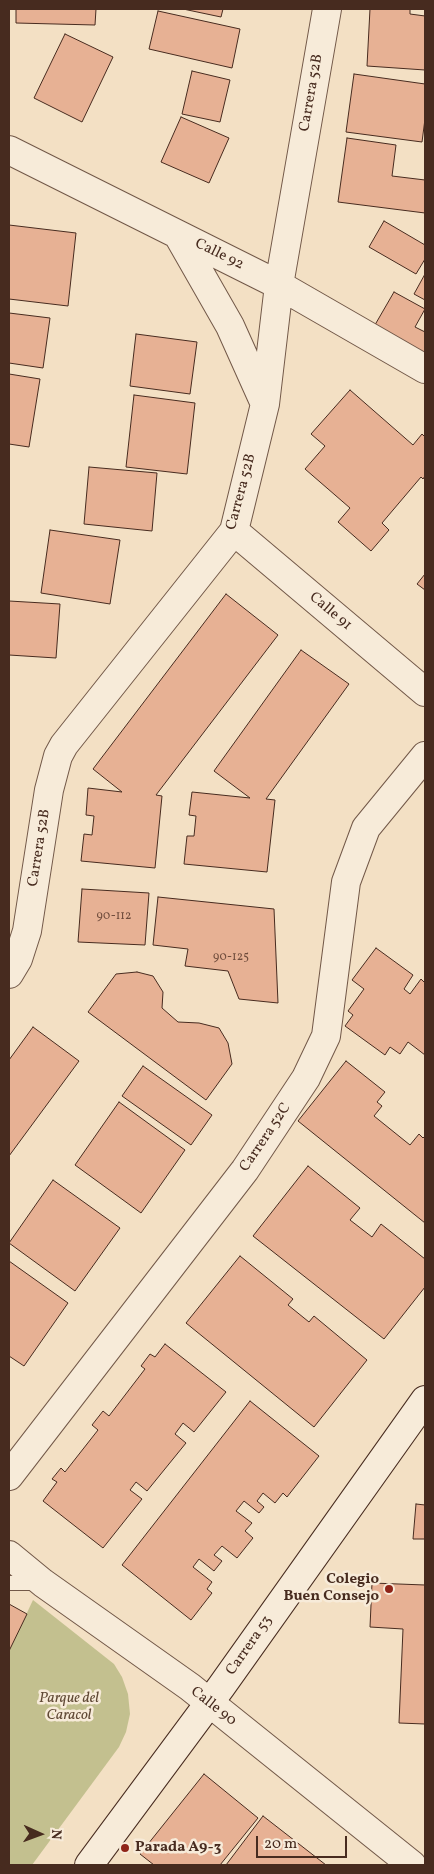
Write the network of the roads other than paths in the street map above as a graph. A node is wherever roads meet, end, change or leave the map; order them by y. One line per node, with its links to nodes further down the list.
1 (327, 9): 4 (street, Carrera 52B)
2 (9, 150): 3 (street, Calle 92)
3 (178, 234): 4 (street, Calle 92); 6 (street)
4 (279, 285): 5 (street, Calle 92); 6 (street, Carrera 52B)
5 (425, 369)
6 (265, 404): 7 (street, Carrera 52B)
7 (234, 532): 8 (street, Calle 91); 10 (street, Carrera 52B)
8 (425, 692)
9 (425, 756): 12 (street, Carrera 52C)
10 (9, 974)
11 (425, 1400): 16 (street, Carrera 53)
12 (9, 1476)
13 (9, 1555): 15 (street, Calle 90)
14 (9, 1583): 15 (lane)
15 (43, 1583): 16 (street, Calle 90)
16 (209, 1703): 17 (street, Carrera 53); 18 (street, Calle 90)
17 (89, 1865)
18 (412, 1865)

